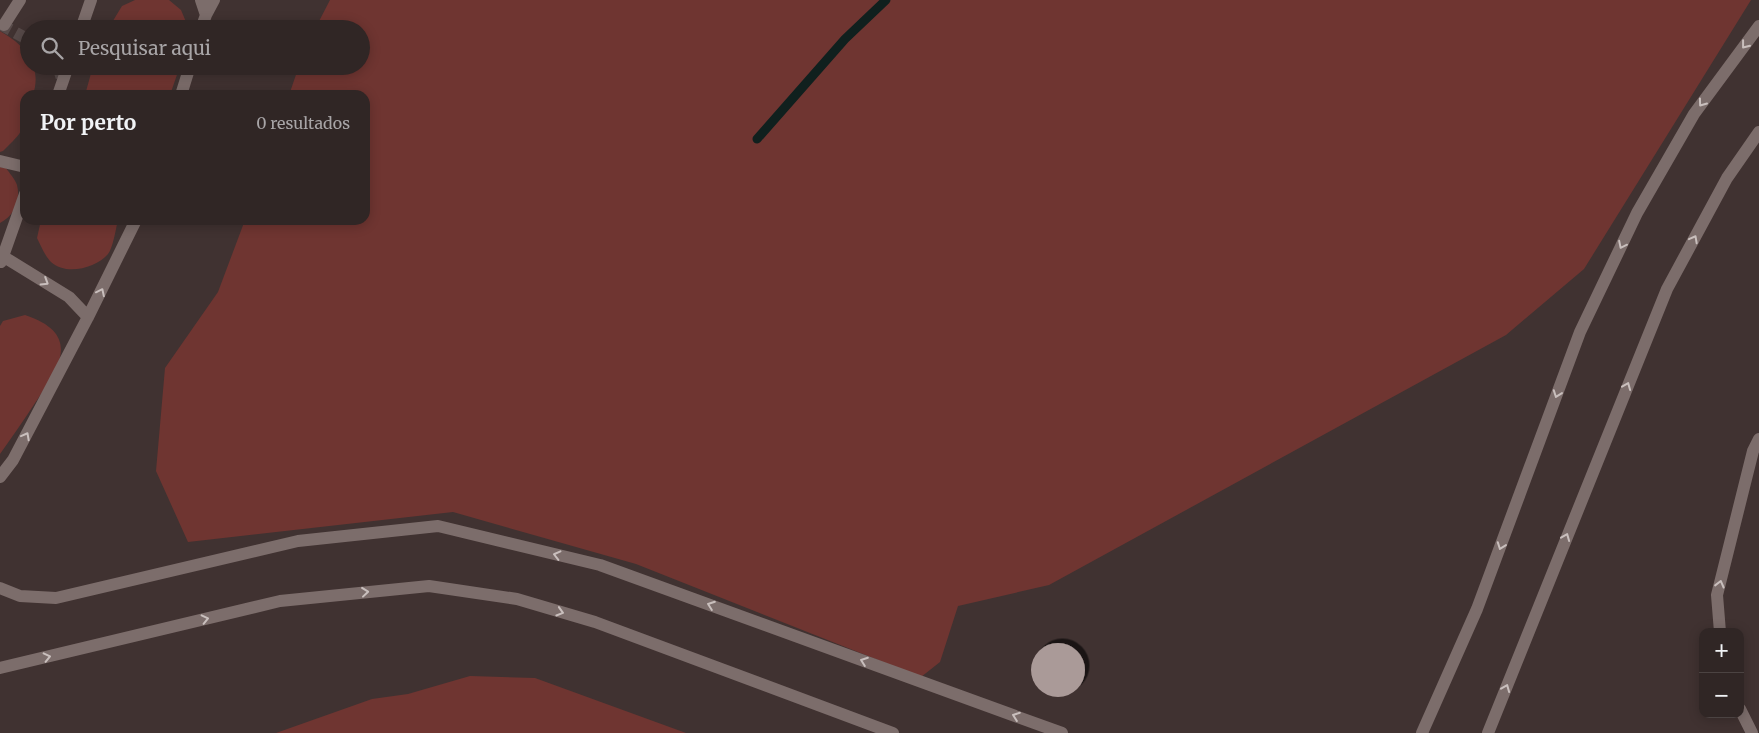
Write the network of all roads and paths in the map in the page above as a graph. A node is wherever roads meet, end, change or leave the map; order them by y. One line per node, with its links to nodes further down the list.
1 (20, 0): 8 (street)
2 (91, 0): 6 (street)
3 (200, 0): 5 (street)
4 (214, 0): 5 (street)
5 (206, 15): 7 (street)
6 (84, 20)
7 (204, 20)
8 (4, 25)
9 (1759, 26): 29 (street, one-way to 29)
10 (65, 75): 12 (street)
11 (187, 75): 13 (street)
12 (60, 90)
13 (183, 90)
14 (1759, 132): 30 (street, one-way to 14)
15 (0, 162): 16 (street)
16 (20, 166)
17 (20, 207): 19 (street)
18 (134, 225): 20 (street, one-way to 18)
19 (1, 258): 20 (street, one-way to 20)
20 (88, 317): 22 (street, one-way to 20)
21 (1759, 439): 24 (street, one-way to 21)
22 (0, 477)
23 (0, 588): 28 (street, one-way to 23)
24 (1720, 628)
25 (0, 668): 27 (street, one-way to 27)
26 (1744, 717): 31 (street)
27 (893, 733)
28 (1062, 733)
29 (1422, 733)
30 (1488, 733)
31 (1752, 733)

